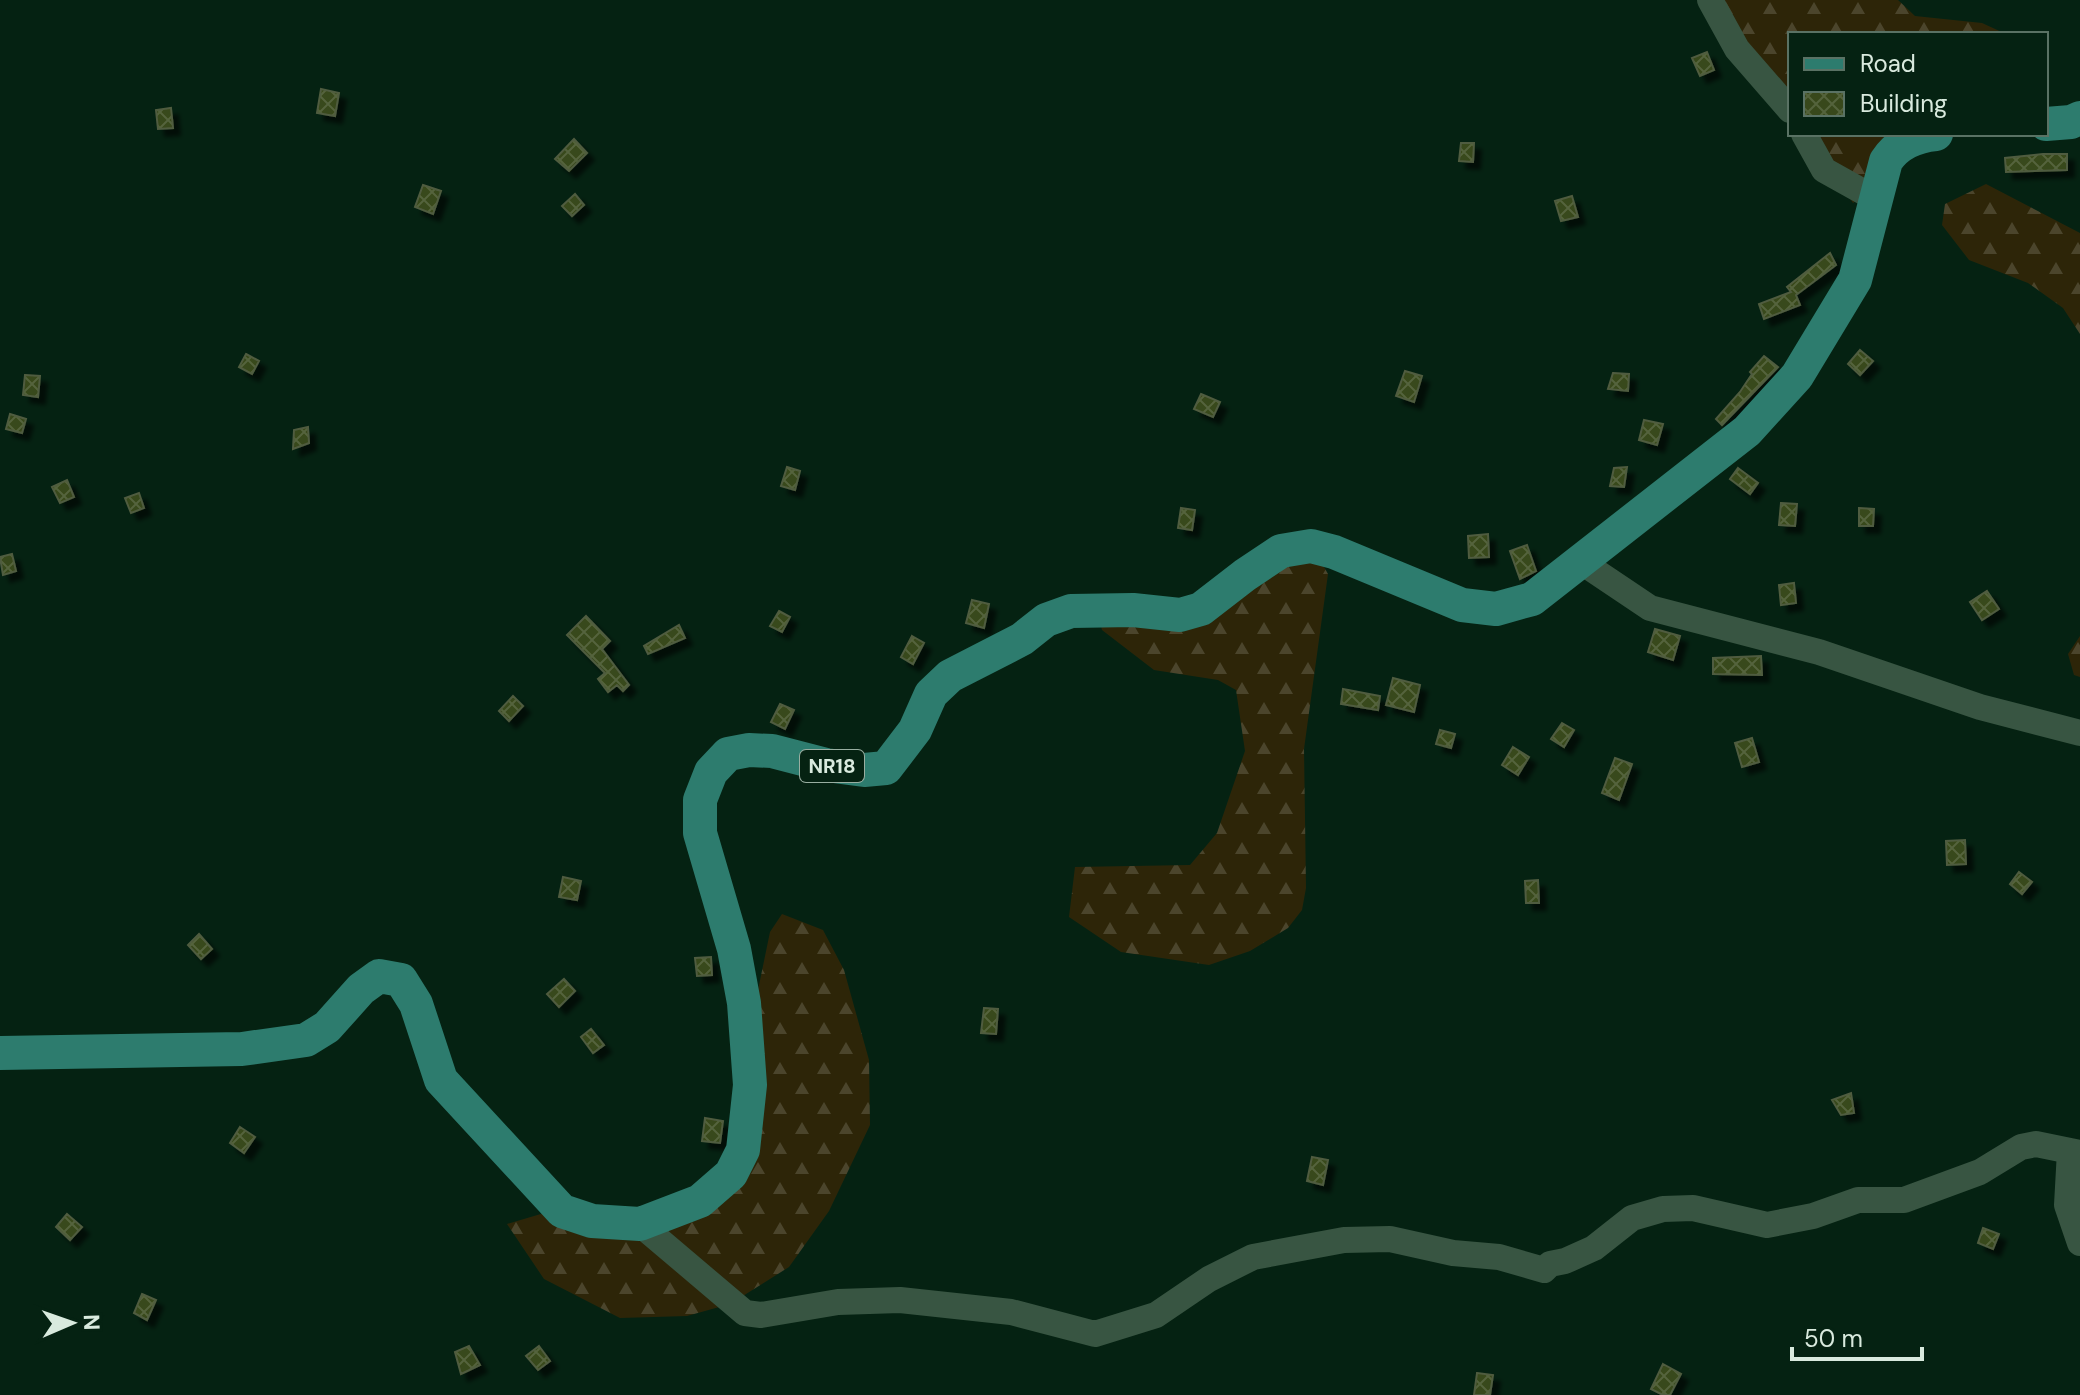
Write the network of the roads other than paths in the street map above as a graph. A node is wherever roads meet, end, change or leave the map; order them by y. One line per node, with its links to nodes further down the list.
1 (1710, 0): 2 (street)
2 (1788, 108)
3 (2080, 118): 4 (main road)
4 (2048, 124)
5 (1805, 136): 7 (street)
6 (1923, 136): 7 (main road, NR18)
7 (1876, 199): 8 (main road, NR18)
8 (1580, 561): 9 (street); 12 (main road, NR18)
9 (2080, 733)
10 (0, 1053): 12 (main road, NR18)
11 (2075, 1152): 12 (street); 13 (street)
12 (640, 1224)
13 (2080, 1243)

